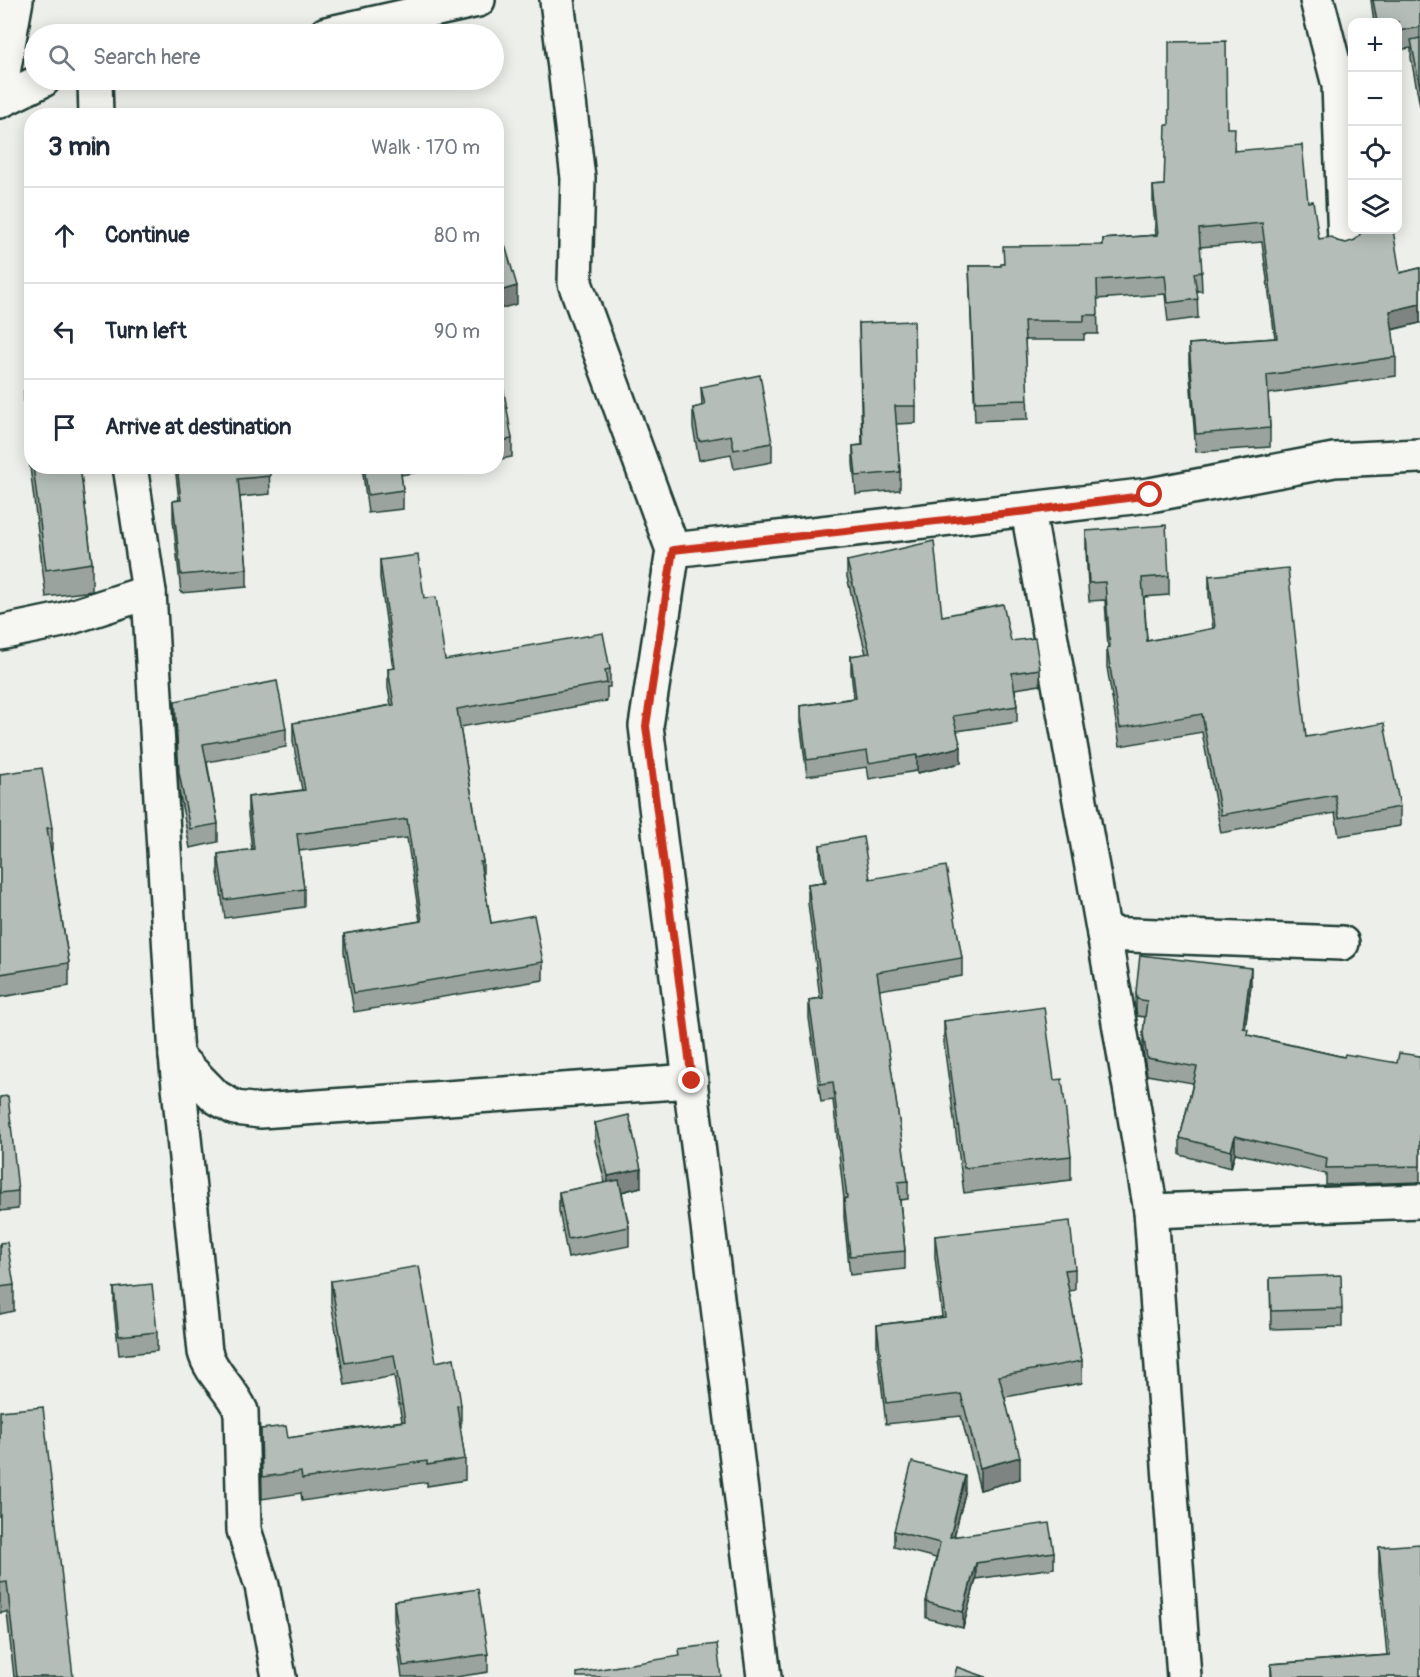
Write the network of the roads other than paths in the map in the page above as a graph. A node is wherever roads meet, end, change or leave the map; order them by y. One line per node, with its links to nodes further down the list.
1 (16, 0): 7 (street)
2 (478, 0): 5 (street)
3 (557, 0): 15 (street)
4 (1317, 0): 11 (street)
5 (371, 24)
6 (24, 89): 9 (street)
7 (0, 90)
8 (95, 90): 10 (street)
9 (0, 101)
10 (96, 108)
11 (1345, 243)
12 (1420, 456): 14 (street)
13 (131, 474): 16 (street)
14 (1028, 511): 15 (street); 18 (street)
15 (673, 550): 21 (street)
16 (149, 592): 17 (street); 20 (street)
17 (0, 633)
18 (1104, 934): 19 (street); 23 (street)
19 (1342, 943)
20 (176, 1056): 21 (street); 24 (street)
21 (692, 1081): 25 (street)
22 (1420, 1201): 23 (street)
23 (1152, 1211): 26 (street)
24 (279, 1677)
25 (764, 1677)
26 (1184, 1677)

